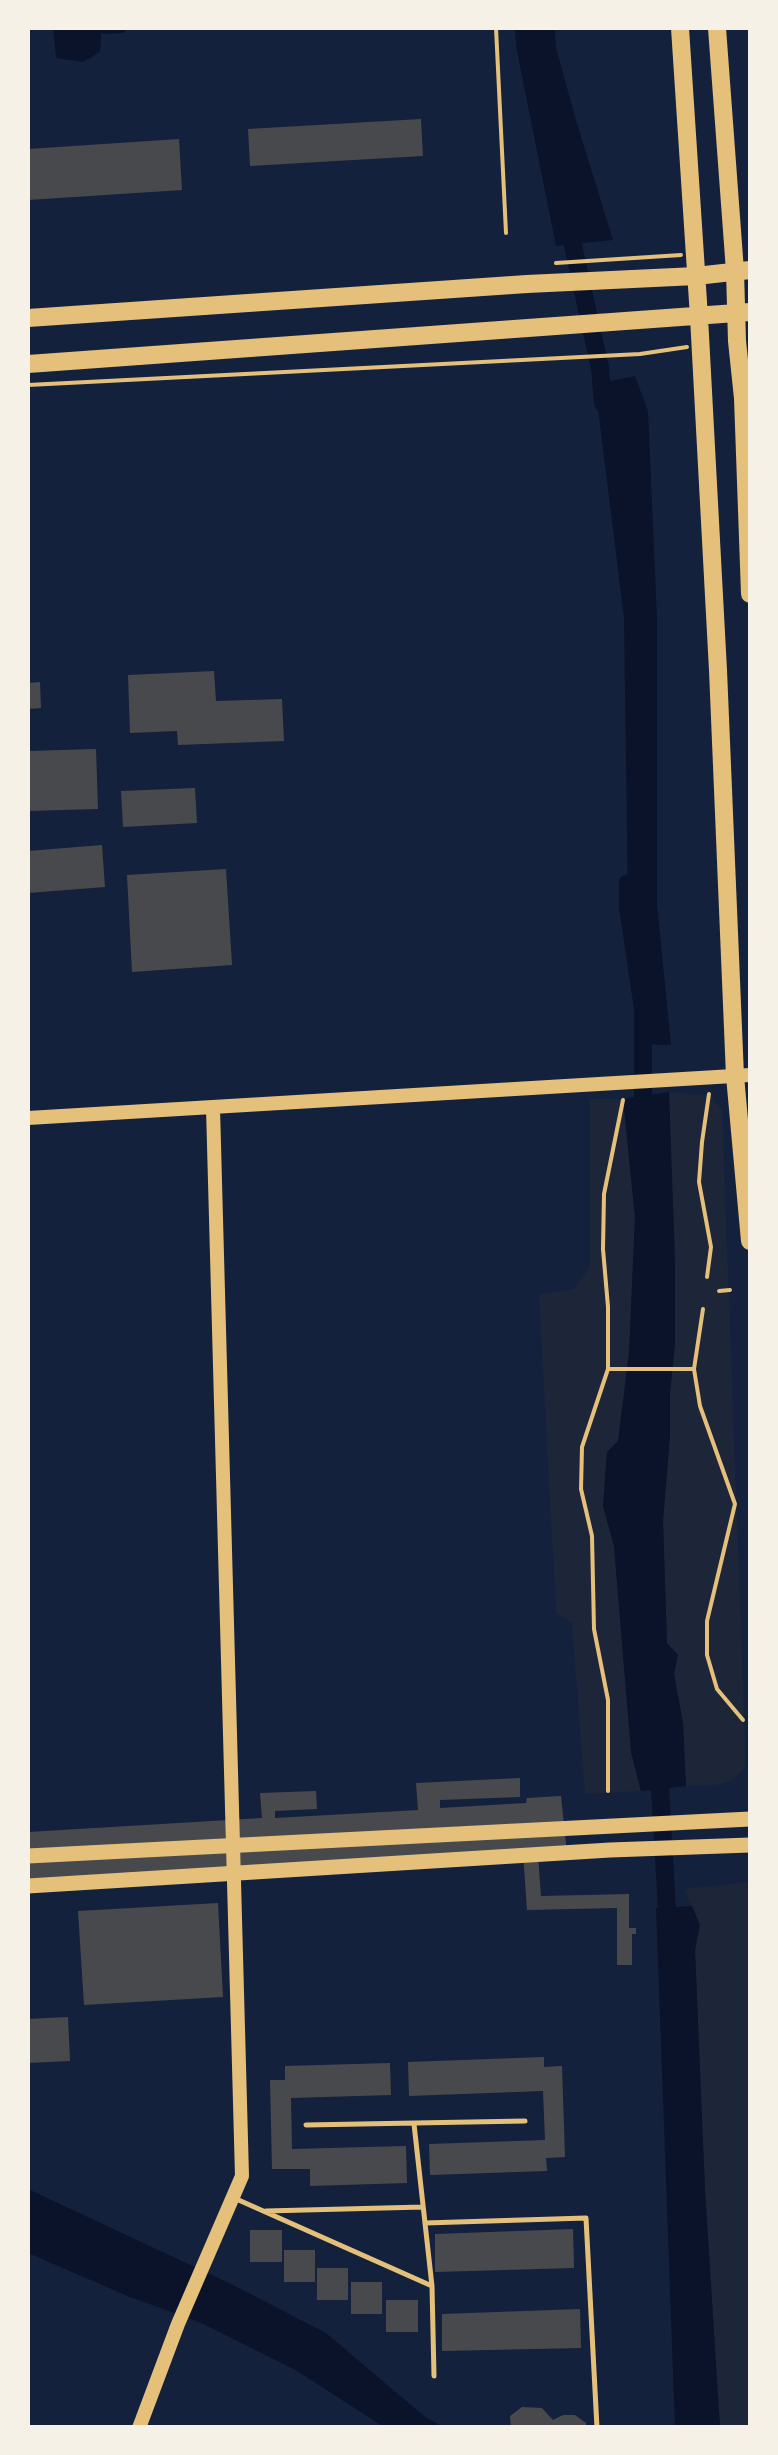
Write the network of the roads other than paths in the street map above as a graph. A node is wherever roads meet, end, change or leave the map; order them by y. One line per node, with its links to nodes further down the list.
1 (680, 28): 4 (main road)
2 (718, 28): 3 (main road)
3 (743, 270): 4 (main road); 5 (main road)
4 (696, 276): 6 (main road); 7 (main road)
5 (743, 312): 6 (main road); 9 (main road)
6 (699, 317): 8 (main road); 11 (main road)
7 (28, 318)
8 (28, 364)
9 (747, 397): 10 (main road)
10 (750, 594)
11 (743, 1075): 12 (street); 14 (main road)
12 (213, 1108): 13 (street); 16 (street)
13 (28, 1118)
14 (750, 1241)
15 (750, 1819): 16 (main road)
16 (233, 1846): 18 (main road); 19 (street)
17 (750, 1846): 19 (main road)
18 (28, 1856)
19 (234, 1874): 20 (main road); 24 (street)
20 (28, 1886)
21 (524, 2121): 22 (lane)
22 (414, 2124): 23 (lane); 25 (lane)
23 (306, 2126)
24 (232, 2198): 26 (lane); 30 (street)
25 (423, 2207): 26 (lane); 27 (lane)
26 (265, 2211): 28 (lane)
27 (425, 2223): 28 (lane); 31 (lane)
28 (432, 2286): 29 (lane)
29 (434, 2376)
30 (139, 2428)
31 (597, 2428)

